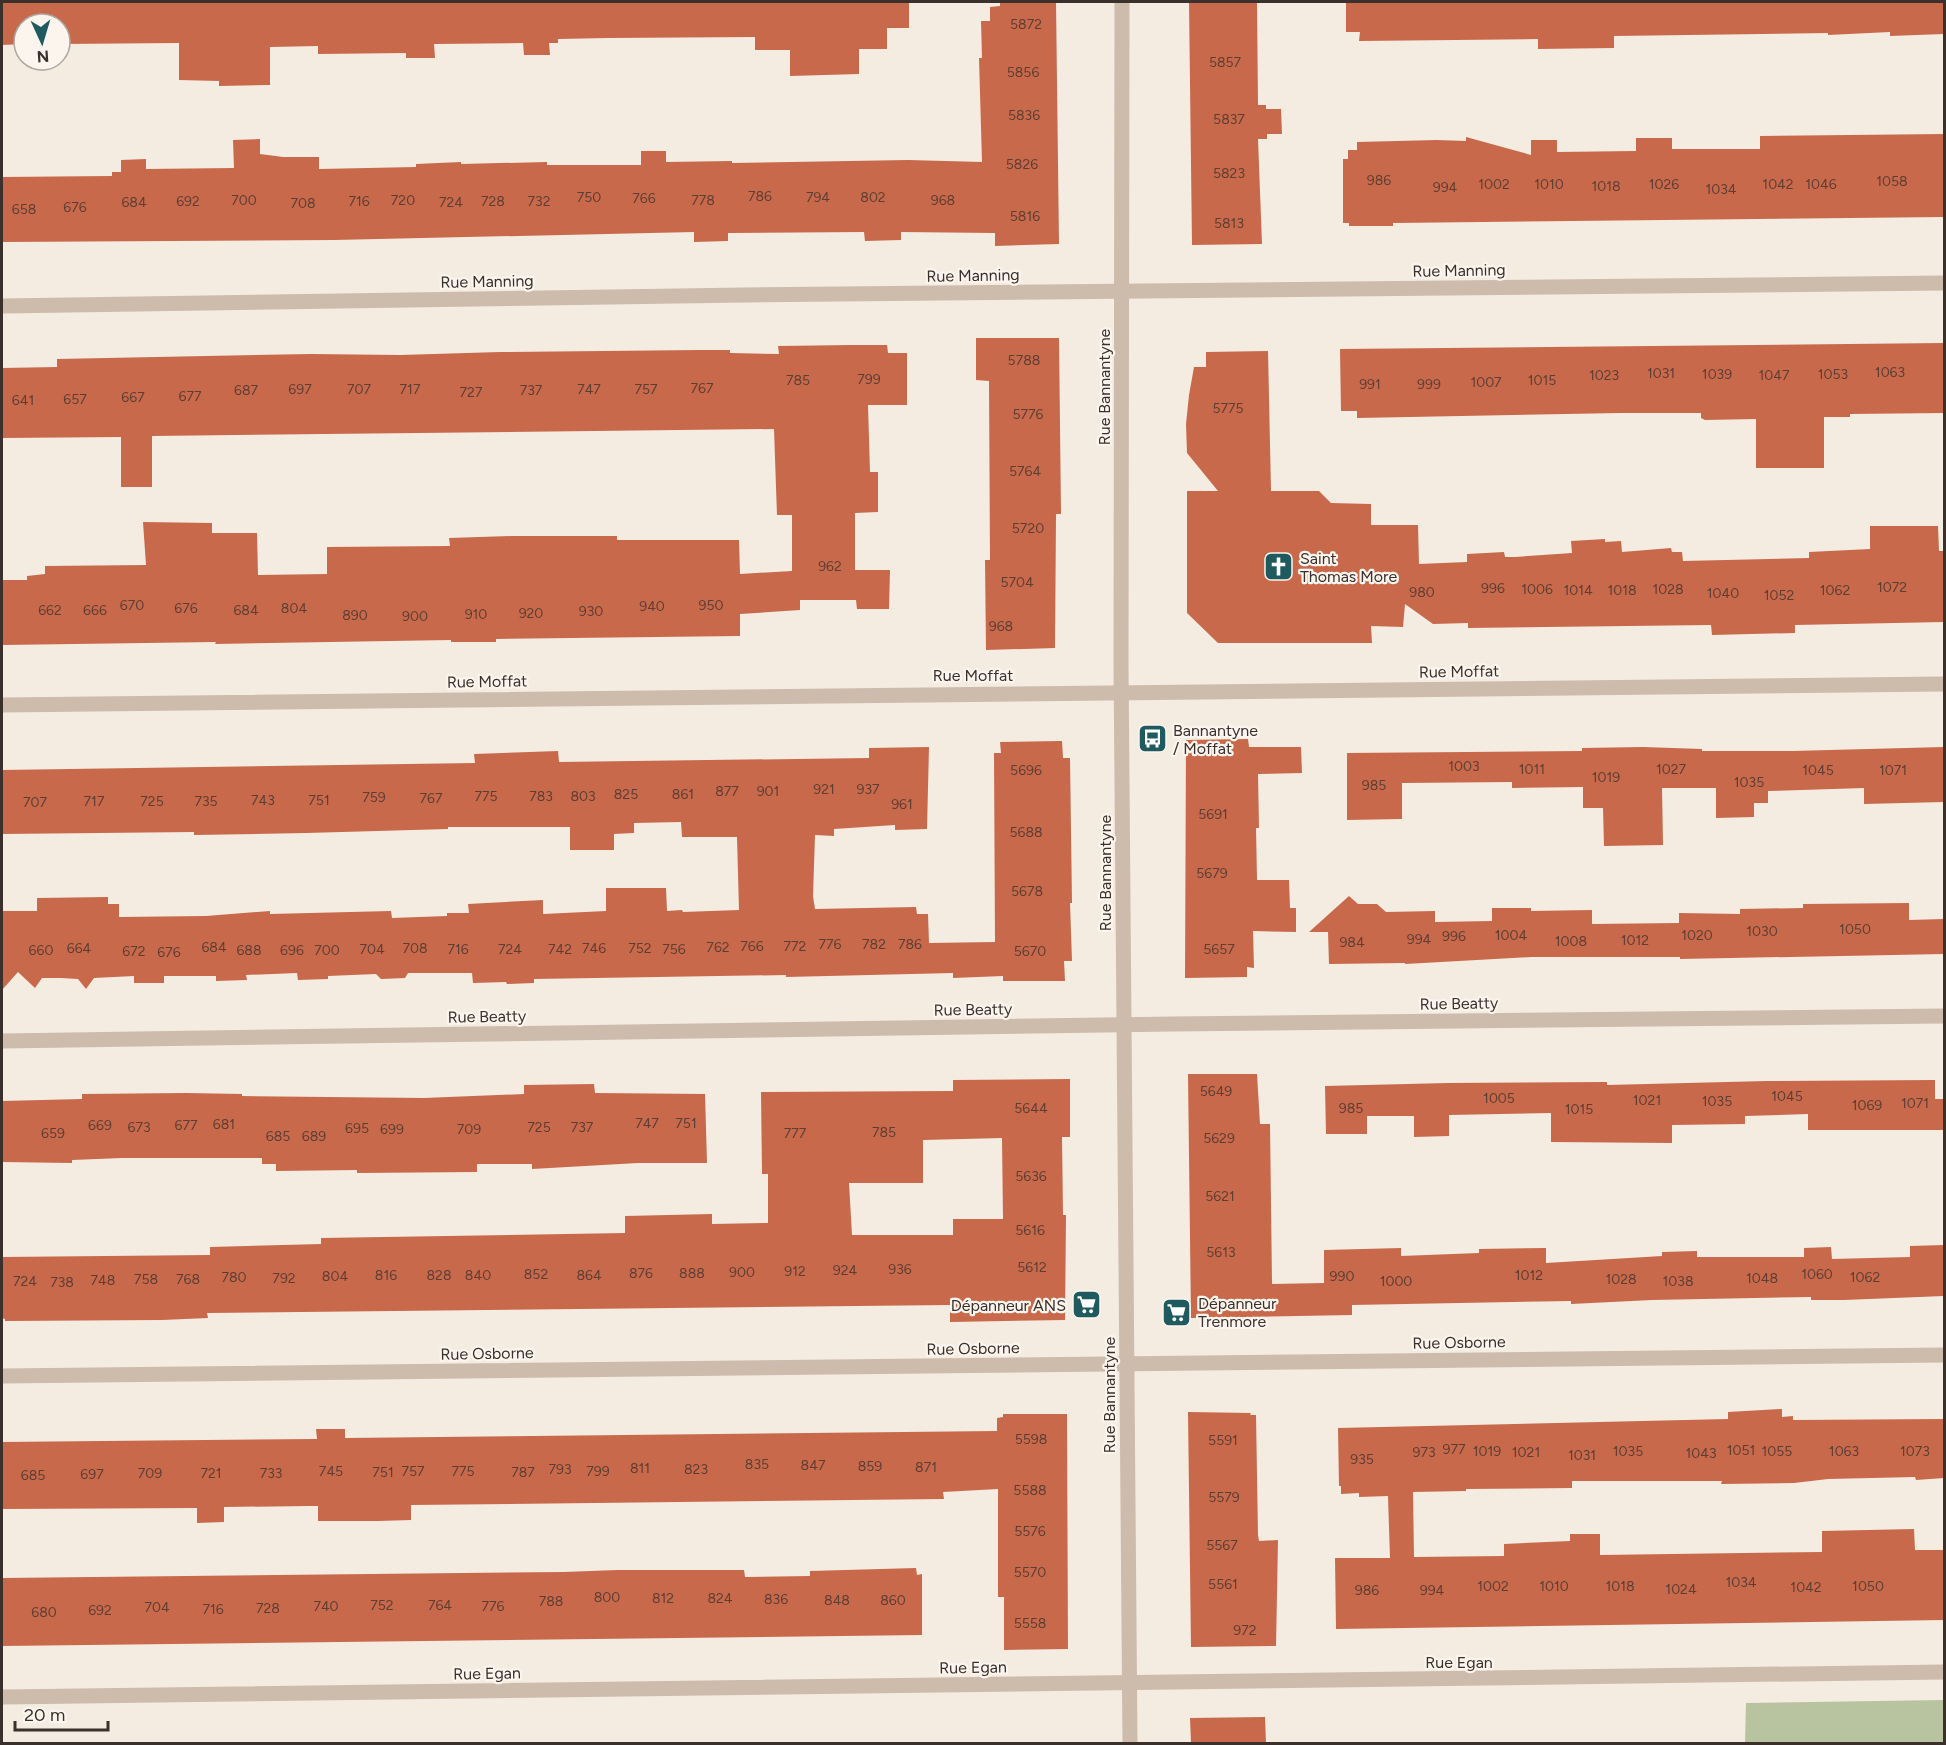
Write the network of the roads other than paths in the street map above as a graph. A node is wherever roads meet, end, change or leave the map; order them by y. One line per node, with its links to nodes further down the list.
1 (1122, 2): 3 (street, Rue Bannantyne)
2 (1944, 283): 3 (street, Rue Manning)
3 (1122, 291): 4 (street, Rue Manning); 6 (street, Rue Bannantyne)
4 (2, 306)
5 (1944, 684): 6 (street, Rue Moffat)
6 (1122, 692): 7 (street, Rue Moffat); 9 (street, Rue Bannantyne)
7 (2, 705)
8 (1944, 1016): 9 (street, Rue Beatty)
9 (1124, 1025): 10 (street, Rue Beatty); 12 (street, Rue Bannantyne)
10 (2, 1041)
11 (1944, 1355): 12 (street, Rue Osborne)
12 (1127, 1364): 13 (street, Rue Osborne); 15 (street, Rue Bannantyne)
13 (2, 1376)
14 (1944, 1672): 15 (street, Rue Egan)
15 (1129, 1683): 16 (street, Rue Egan); 17 (street, Rue Bannantyne)
16 (2, 1697)
17 (1130, 1743)

